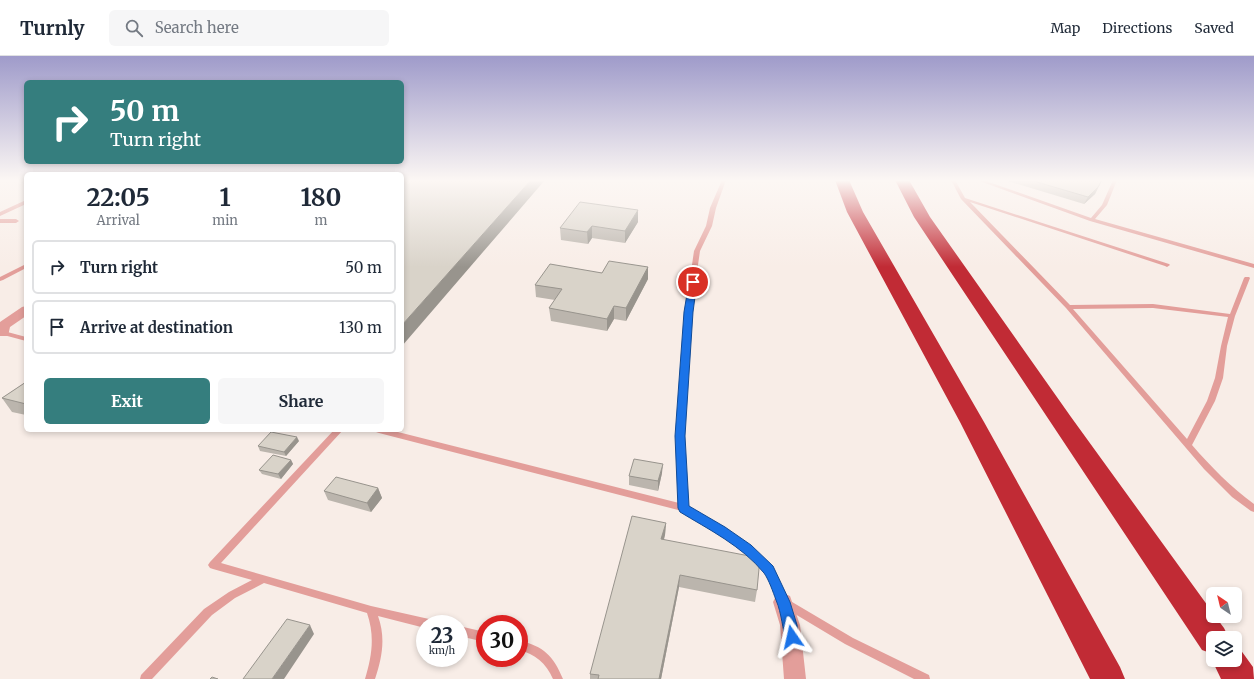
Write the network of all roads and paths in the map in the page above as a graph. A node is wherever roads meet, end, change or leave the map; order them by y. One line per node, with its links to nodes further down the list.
1 (11, 209): 9 (lane)
2 (713, 209): 26 (lane)
3 (854, 209): 40 (highway)
4 (918, 209): 32 (highway)
5 (974, 209): 18 (lane)
6 (996, 209): 13 (lane)
7 (1061, 209): 10 (lane)
8 (1101, 209): 10 (lane)
9 (0, 214)
10 (1092, 220): 14 (lane)
11 (0, 221): 12 (lane)
12 (16, 221)
13 (1167, 266)
14 (1254, 266)
15 (24, 267): 17 (lane)
16 (1247, 278): 20 (lane)
17 (1, 279)
18 (1068, 307): 20 (lane); 25 (lane)
19 (24, 311): 21 (street)
20 (1232, 316): 25 (lane)
21 (1, 332): 22 (lane)
22 (24, 338)
23 (337, 432): 28 (lane)
24 (387, 432): 26 (lane)
25 (1188, 446): 27 (lane)
26 (684, 508): 29 (lane)
27 (1254, 508)
28 (264, 579): 30 (lane); 35 (lane)
29 (783, 602): 38 (street); 39 (lane)
30 (371, 610): 31 (lane); 36 (lane)
31 (416, 621)
32 (1207, 631)
33 (528, 648): 37 (lane)
34 (1233, 667): 41 (highway)
35 (145, 679)
36 (370, 679)
37 (558, 679)
38 (796, 679)
39 (924, 679)
40 (1108, 679)
41 (1241, 679)

